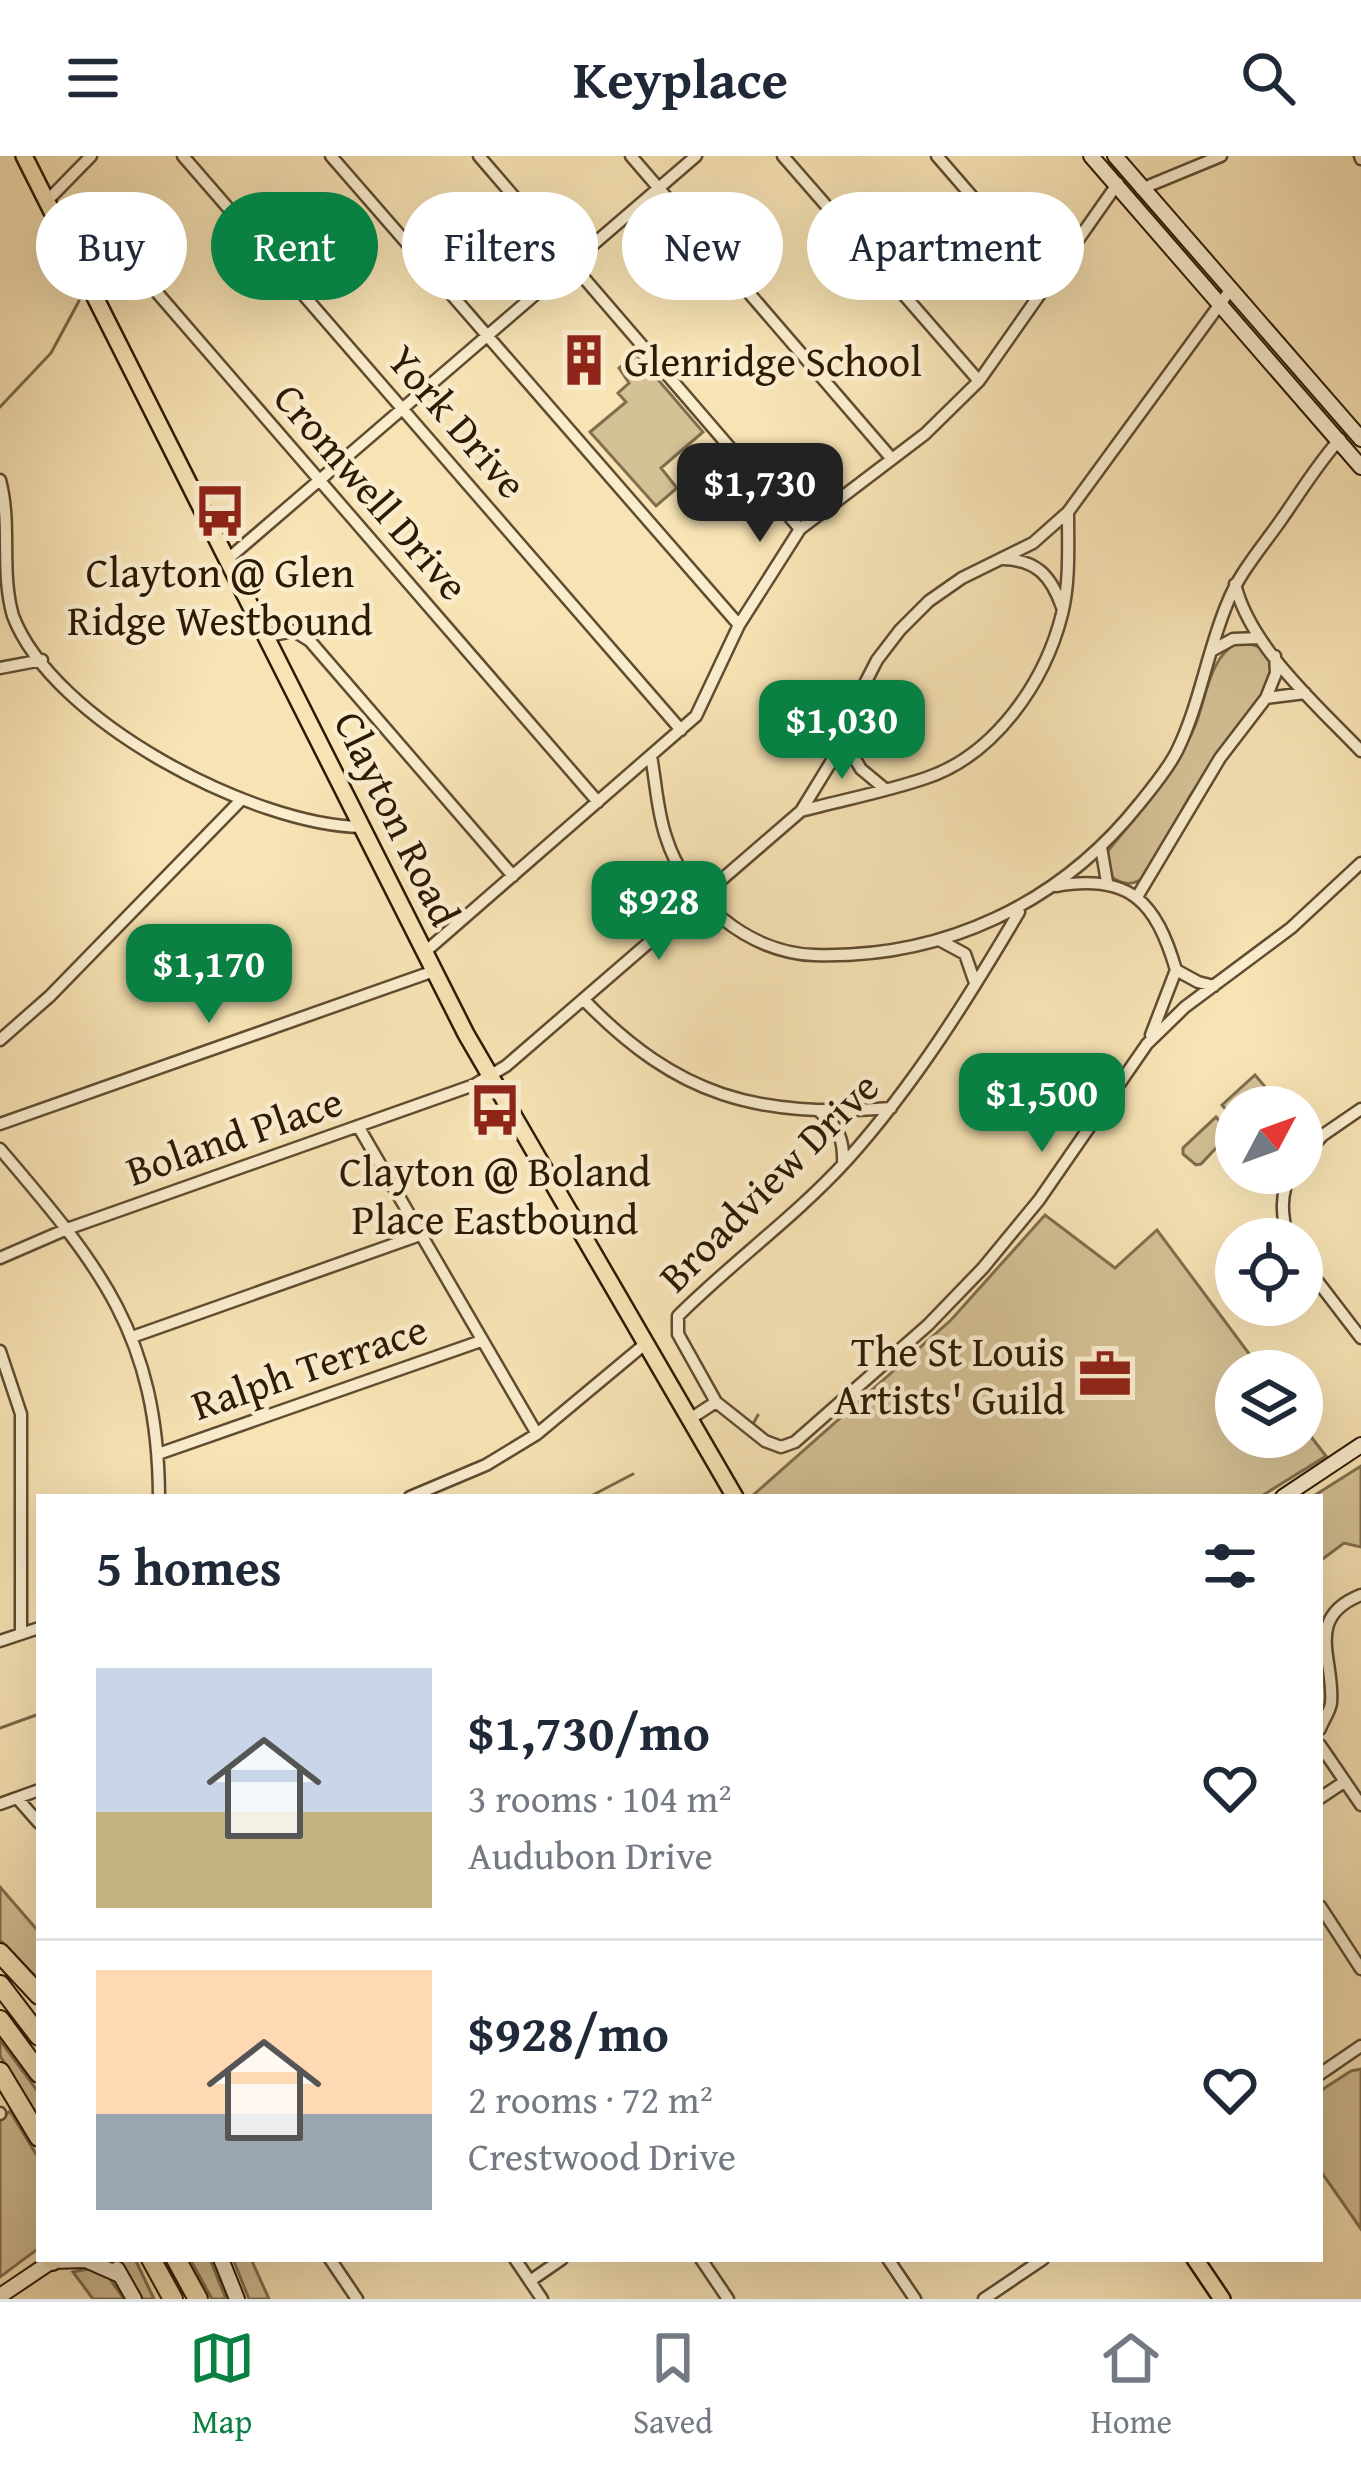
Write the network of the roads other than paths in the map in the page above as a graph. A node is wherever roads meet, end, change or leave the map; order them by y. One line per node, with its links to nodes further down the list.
1 (24, 156): 17 (main road, Clayton Road)
2 (92, 156): 18 (street)
3 (184, 156): 33 (street, York Drive)
4 (331, 156): 31 (street)
5 (479, 156): 19 (street)
6 (631, 156): 15 (street)
7 (696, 156): 15 (street)
8 (783, 156): 32 (street)
9 (937, 156): 20 (street)
10 (1091, 156): 14 (street)
11 (1114, 156): 13 (street)
12 (1221, 156): 16 (street)
13 (1129, 173): 14 (street); 16 (street)
14 (1116, 185): 21 (street); 22 (street)
15 (659, 188): 23 (street); 36 (street)
16 (1143, 189): 21 (street); 24 (street)
17 (42, 192)
18 (56, 192)
19 (510, 192)
20 (968, 192)
21 (1128, 199): 30 (street)
22 (1084, 230)
23 (598, 241)
24 (1231, 289): 30 (street); 34 (street)
25 (598, 294): 41 (street)
26 (98, 300): 42 (main road, Clayton Road)
27 (163, 300): 39 (street, Cromwell Drive)
28 (531, 300): 31 (street)
29 (1035, 300): 32 (street)
30 (1218, 302): 35 (street); 40 (street)
31 (488, 338): 33 (street); 46 (street)
32 (979, 381): 36 (street)
33 (405, 410): 39 (street); 55 (street, York Drive)
34 (1356, 434): 35 (street)
35 (1338, 440): 37 (street); 44 (street)
36 (892, 459): 41 (street)
37 (1361, 467)
38 (0, 480): 51 (street)
39 (320, 482): 42 (street); 61 (street, Cromwell Drive)
40 (1068, 512): 43 (street); 45 (street)
41 (800, 529): 46 (street)
42 (229, 558): 47 (main road, Clayton Road)
43 (1000, 559): 45 (street); 56 (street)
44 (1235, 584): 48 (street); 49 (street)
45 (1063, 610): 59 (street)
46 (739, 625): 55 (street)
47 (268, 636): 63 (main road, Clayton Road); 66 (street)
48 (1260, 638): 49 (street); 50 (street)
49 (1213, 650): 64 (street)
50 (1275, 656): 53 (street); 54 (street)
51 (42, 660): 52 (street); 60 (street)
52 (0, 668)
53 (1305, 693): 54 (street); 57 (street)
54 (1265, 698): 70 (street)
55 (681, 730): 58 (street)
56 (844, 740): 59 (street); 62 (street)
57 (1361, 752)
58 (651, 756): 61 (street); 69 (street)
59 (884, 788): 62 (street)
60 (242, 799): 63 (street); 79 (street)
61 (598, 802): 66 (street)
62 (801, 811): 69 (street, Boland Place)
63 (362, 826): 73 (main road, Clayton Road)
64 (1101, 848): 67 (street); 68 (street)
65 (1361, 863): 77 (street)
66 (513, 876): 73 (street)
67 (1107, 882): 68 (street); 70 (street)
68 (1053, 887): 71 (street)
69 (700, 895): 72 (street); 78 (street, Boland Place)
70 (1136, 897): 74 (street)
71 (1021, 909): 72 (street); 76 (street, Broadview Drive)
72 (938, 940): 76 (street)
73 (425, 952): 75 (main road, Clayton Road)
74 (1176, 970): 77 (street); 80 (street)
75 (434, 971): 81 (main road, Clayton Road); 85 (street)
76 (975, 986): 82 (street, Broadview Drive)
77 (1214, 986): 80 (street)
78 (584, 1000): 81 (street, Boland Place); 84 (street)
79 (0, 1040)
80 (1147, 1044): 99 (street)
81 (490, 1076): 86 (street, Boland Place); 97 (main road, Clayton Road)
82 (891, 1108): 84 (street); 89 (street, Broadview Drive)
83 (1361, 1108): 87 (street)
84 (820, 1112): 89 (street)
85 (0, 1124)
86 (358, 1126): 90 (street, Boland Place); 91 (street)
87 (1323, 1136)
88 (0, 1149): 90 (street)
89 (843, 1164): 99 (street, Broadview Drive)
90 (67, 1229): 92 (street, Boland Place); 94 (street)
91 (420, 1235): 94 (street); 96 (street)
92 (0, 1258)
93 (1323, 1288): 95 (street)
94 (132, 1336): 103 (street)
95 (1361, 1338)
96 (481, 1341): 101 (street); 103 (street, Ralph Terrace)
97 (645, 1344): 100 (main road, Clayton Road); 101 (street)
98 (0, 1351): 110 (street)
99 (716, 1402): 100 (street)
100 (690, 1419): 106 (main road, Clayton Road)
101 (537, 1434): 105 (street)
102 (1361, 1445): 107 (street)
103 (158, 1454): 104 (street)
104 (158, 1494)
105 (417, 1494)
106 (732, 1494)
107 (1287, 1494)
108 (1361, 1595): 112 (street)
109 (36, 1629): 110 (street)
110 (21, 1634): 111 (street)
111 (0, 1641)
112 (1323, 1723)
113 (1323, 1750): 114 (street)
114 (1344, 1782): 116 (street); 119 (street)
115 (36, 1791): 117 (street)
116 (1323, 1796)
117 (17, 1798): 118 (street); 120 (street)
118 (0, 1804)
119 (1361, 1804)
120 (36, 1820)
121 (1323, 1911): 123 (street)
122 (0, 1953): 125 (highway)
123 (1361, 1969)
124 (0, 1985): 127 (highway)
125 (36, 1992)
126 (0, 2020): 129 (highway)
127 (36, 2032)
128 (1361, 2047): 131 (street)
129 (36, 2069)
130 (0, 2072): 132 (highway)
131 (1323, 2072)
132 (36, 2132)
133 (51, 2262): 148 (street)
134 (85, 2262): 146 (street)
135 (113, 2262): 146 (street)
136 (154, 2262): 149 (highway)
137 (178, 2262): 151 (highway)
138 (221, 2262): 152 (street)
139 (332, 2262): 153 (street)
140 (517, 2262): 147 (street)
141 (558, 2262): 147 (street)
142 (703, 2262): 155 (street)
143 (890, 2262): 156 (street)
144 (1039, 2262): 157 (street)
145 (1197, 2262): 158 (main road)
146 (120, 2275): 150 (street)
147 (530, 2281): 154 (street)
148 (0, 2296)
149 (171, 2296)
150 (134, 2299)
151 (198, 2299)
152 (237, 2299)
153 (357, 2299)
154 (542, 2299)
155 (728, 2299)
156 (915, 2299)
157 (984, 2299)
158 (1222, 2299)

